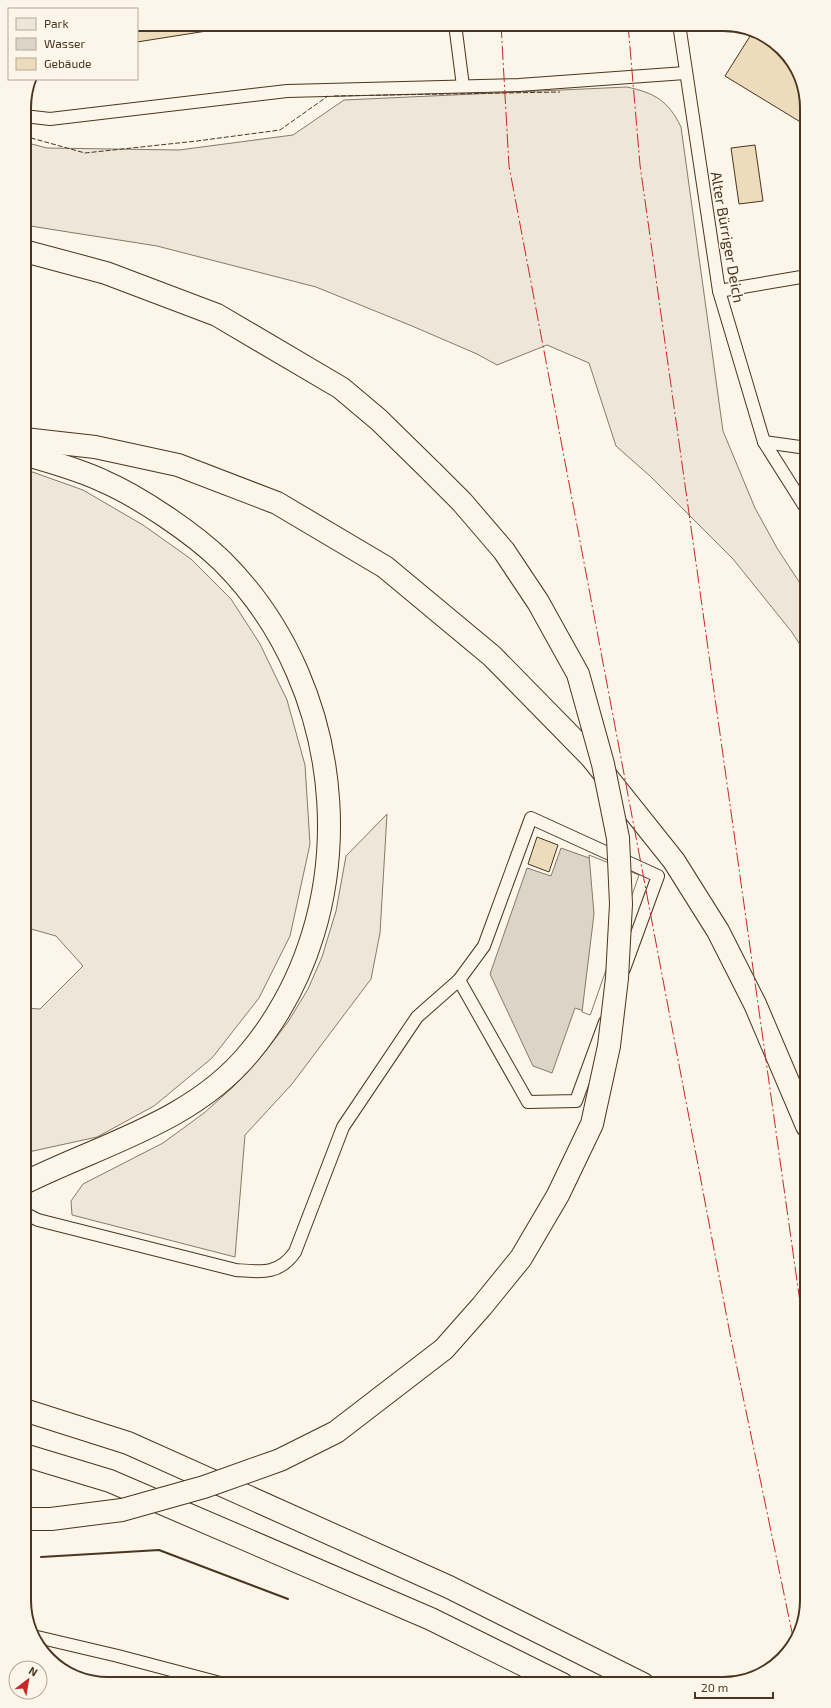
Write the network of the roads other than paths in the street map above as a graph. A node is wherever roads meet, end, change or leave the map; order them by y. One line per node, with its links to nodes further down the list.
1 (456, 31): 4 (lane)
2 (679, 31): 3 (lane, Alter Bürriger Deich)
3 (685, 73): 4 (lane); 8 (lane, Alter Bürriger Deich)
4 (463, 86): 5 (lane)
5 (31, 117)
6 (31, 253): 20 (highway, bridge)
7 (800, 277): 8 (lane)
8 (719, 291): 10 (lane, Alter Bürriger Deich)
9 (31, 440): 15 (highway, bridge)
10 (764, 442): 11 (lane); 13 (lane, Alter Bürriger Deich)
11 (800, 447)
12 (31, 456): 16 (highway)
13 (800, 499)
14 (459, 980): 14 (lane); 17 (lane)
15 (800, 1110)
16 (31, 1180)
17 (31, 1216)
18 (31, 1412): 24 (highway)
19 (31, 1456): 23 (highway)
20 (31, 1519)
21 (40, 1638): 22 (lane)
22 (198, 1677)
23 (548, 1677)
24 (629, 1677)

